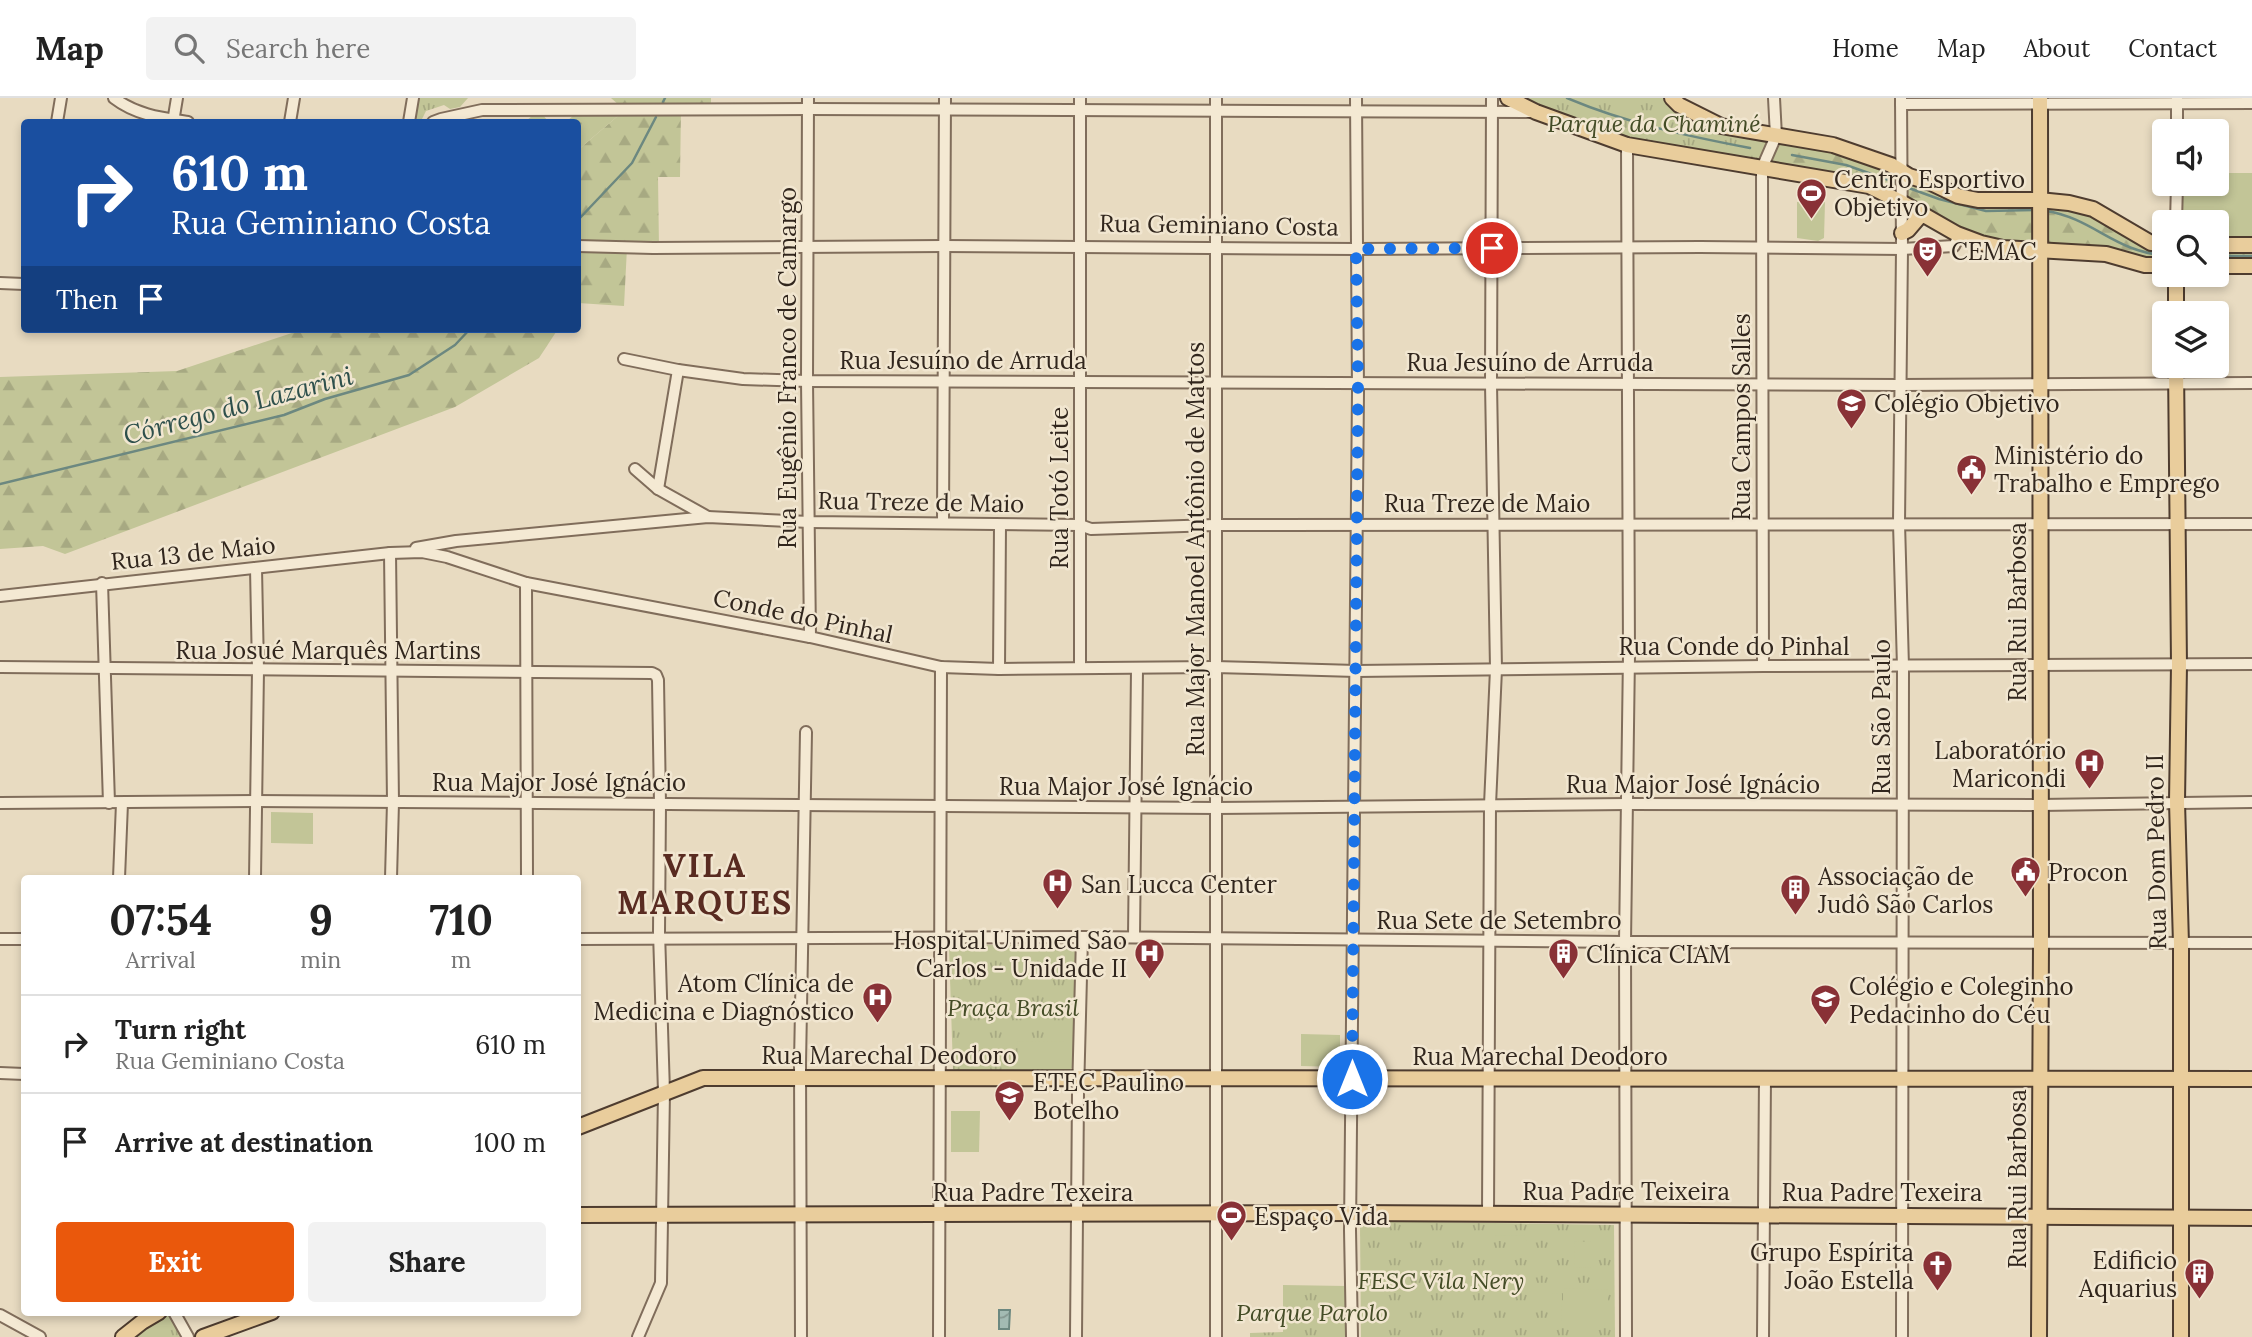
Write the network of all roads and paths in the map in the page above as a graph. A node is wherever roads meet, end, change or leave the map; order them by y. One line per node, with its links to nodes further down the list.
1 (61, 98): 24 (street)
2 (114, 98): 25 (street)
3 (177, 98): 26 (street)
4 (294, 98): 27 (street)
5 (413, 98): 28 (street)
6 (1216, 98): 20 (street, Rua Major Manoel Antônio de Mattos)
7 (1356, 98): 22 (street)
8 (1492, 98): 23 (street)
9 (1508, 98): 21 (main road)
10 (1671, 98): 31 (main road)
11 (1774, 98): 31 (street)
12 (2040, 100): 13 (street); 14 (street); 36 (main road, Rua Rui Barbosa)
13 (1901, 101): 34 (street, Rua São Paulo)
14 (2177, 101): 16 (street); 30 (street)
15 (808, 103): 17 (street); 18 (street); 46 (street, Rua Eugênio Franco de Camargo)
16 (2252, 103)
17 (559, 104): 29 (street)
18 (945, 104): 19 (street); 44 (street)
19 (1080, 104): 20 (street); 45 (street, Rua Totó Leite)
20 (1216, 111): 22 (street); 47 (street, Rua Major Manoel Antônio de Mattos)
21 (1536, 112): 23 (street); 32 (main road)
22 (1356, 113): 23 (street); 51 (street)
23 (1490, 113): 48 (street)
24 (58, 119)
25 (164, 119)
26 (173, 119)
27 (290, 119)
28 (410, 119)
29 (441, 119)
30 (2177, 119)
31 (1776, 136): 33 (street); 34 (main road)
32 (1627, 145): 33 (main road); 49 (street)
33 (1762, 168): 35 (main road); 50 (street, Rua Campos Salles)
34 (1901, 172): 35 (street, Rua São Paulo); 36 (main road)
35 (1901, 197): 37 (main road); 38 (street, Rua São Paulo)
36 (2039, 202): 40 (main road); 53 (main road, Rua Rui Barbosa)
37 (1924, 216): 38 (main road); 39 (main road)
38 (1902, 233): 52 (street, Rua São Paulo)
39 (1957, 234): 52 (street, Rua Geminiano Costa); 53 (main road)
40 (2152, 243)
41 (2229, 245): 42 (main road)
42 (2252, 245)
43 (581, 246): 46 (street, Rua Geminiano Costa)
44 (943, 246): 45 (street, Rua Geminiano Costa); 46 (street, Rua Geminiano Costa); 63 (street)
45 (1080, 246): 47 (street, Rua Geminiano Costa); 64 (street, Rua Totó Leite)
46 (807, 247): 62 (street, Rua Eugênio Franco de Camargo)
47 (1216, 248): 51 (street, Rua Geminiano Costa); 66 (street, Rua Major Manoel Antônio de Mattos)
48 (1492, 248): 49 (street, Rua Geminiano Costa); 51 (street, Rua Geminiano Costa); 69 (street)
49 (1626, 248): 50 (street, Rua Geminiano Costa); 67 (street)
50 (1762, 248): 52 (street, Rua Geminiano Costa); 70 (street, Rua Campos Salles)
51 (1356, 249): 65 (street)
52 (1902, 249): 73 (street, Rua São Paulo)
53 (2039, 250): 54 (main road); 71 (main road, Rua Rui Barbosa)
54 (2152, 265)
55 (2229, 266): 56 (main road)
56 (2252, 267)
57 (0, 283): 58 (street)
58 (21, 284)
59 (624, 359): 60 (street, Rua Jesuíno de Arruda)
60 (678, 370): 62 (street, Rua Jesuíno de Arruda); 75 (street)
61 (2176, 378): 72 (main road, Rua Dom Pedro II)
62 (807, 381): 63 (street, Rua Jesuíno de Arruda); 77 (street, Rua Eugênio Franco de Camargo)
63 (944, 381): 64 (street, Rua Jesuíno de Arruda); 78 (street)
64 (1080, 382): 66 (street, Rua Jesuíno de Arruda); 87 (street, Rua Totó Leite)
65 (1358, 382): 66 (street, Rua Jesuíno de Arruda); 69 (street, Rua Jesuíno de Arruda); 89 (street)
66 (1216, 383): 88 (street, Rua Major Manoel Antônio de Mattos)
67 (1628, 383): 69 (street, Rua Jesuíno de Arruda); 70 (street, Rua Jesuíno de Arruda); 82 (street)
68 (2252, 383): 72 (street, Rua Jesuíno de Arruda)
69 (1491, 384): 81 (street)
70 (1763, 384): 73 (street, Rua Jesuíno de Arruda); 83 (street, Rua Campos Salles)
71 (2040, 384): 72 (street, Rua Jesuíno de Arruda); 73 (street, Rua Jesuíno de Arruda); 80 (main road, Rua Rui Barbosa)
72 (2176, 384): 84 (main road, Rua Dom Pedro II)
73 (1900, 385): 79 (street, Rua São Paulo)
74 (635, 469): 75 (street)
75 (658, 489): 76 (street)
76 (708, 517): 77 (street, Rua Treze de Maio); 90 (street, Rua Treze de Maio)
77 (809, 522): 78 (street, Rua Treze de Maio); 95 (street, Rua Eugênio Franco de Camargo)
78 (943, 523): 86 (street, Rua Treze de Maio)
79 (1899, 523): 80 (street, Rua Treze de Maio); 83 (street, Rua Treze de Maio); 104 (street, Rua São Paulo)
80 (2040, 523): 84 (street, Rua Treze de Maio); 97 (main road, Rua Rui Barbosa)
81 (1493, 524): 82 (street, Rua Treze de Maio); 89 (street, Rua Treze de Maio); 106 (street)
82 (1628, 524): 83 (street, Rua Treze de Maio); 103 (street)
83 (1763, 524): 99 (street, Rua Campos Salles)
84 (2178, 524): 85 (street, Rua Treze de Maio); 98 (main road, Rua Dom Pedro II)
85 (2252, 524)
86 (1000, 525): 87 (street, Rua Treze de Maio); 108 (street)
87 (1080, 525): 88 (street, Rua Treze de Maio); 105 (street, Rua Totó Leite)
88 (1215, 525): 89 (street, Rua Treze de Maio); 102 (street, Rua Major Manoel Antônio de Mattos)
89 (1356, 525): 111 (street)
90 (390, 553): 91 (street, Rua 13 de Maio); 93 (street, Conde do Pinhal); 112 (street)
91 (256, 568): 92 (street, Rua 13 de Maio); 110 (street)
92 (102, 583): 94 (street, Rua 13 de Maio); 107 (street)
93 (526, 583): 95 (street, Conde do Pinhal); 113 (street)
94 (0, 596)
95 (810, 637): 101 (street, Conde do Pinhal)
96 (2252, 664): 98 (street, Rua Conde do Pinhal)
97 (2040, 665): 98 (street, Rua Conde do Pinhal); 104 (street, Rua Conde do Pinhal); 127 (main road, Rua Rui Barbosa)
98 (2179, 665): 118 (main road, Rua Dom Pedro II)
99 (1763, 666): 103 (street, Rua Conde do Pinhal); 104 (street, Rua Conde do Pinhal)
100 (0, 667): 107 (street, Rua Josué Marquês Martins)
101 (941, 667): 108 (street, Conde do Pinhal); 130 (street)
102 (1215, 667): 109 (street, Conde do Pinhal); 111 (street, Rua Conde do Pinhal); 132 (street, Rua Major Manoel Antônio de Mattos)
103 (1629, 667): 106 (street, Rua Conde do Pinhal); 124 (street)
104 (1903, 667): 126 (street, Rua São Paulo)
105 (1080, 668): 108 (street, Conde do Pinhal); 109 (street, Conde do Pinhal)
106 (1496, 668): 111 (street, Rua Conde do Pinhal); 125 (street)
107 (105, 669): 110 (street, Rua Josué Marquês Martins); 121 (street)
108 (999, 669)
109 (1137, 669): 131 (street)
110 (258, 670): 112 (street, Rua Josué Marquês Martins); 115 (street)
111 (1356, 671): 129 (street)
112 (391, 672): 113 (street, Rua Josué Marquês Martins); 116 (street)
113 (526, 672): 117 (street); 123 (street, Rua Josué Marquês Martins)
114 (806, 732): 128 (street)
115 (255, 801): 116 (street, Rua Major José Ignácio); 122 (street, Rua Major José Ignácio); 134 (street)
116 (393, 802): 117 (street, Rua Major José Ignácio); 135 (street)
117 (527, 802): 123 (street, Rua Major José Ignácio); 136 (street)
118 (2177, 802): 119 (street, Rua Major José Ignácio); 127 (street, Rua Major José Ignácio); 152 (main road, Rua Dom Pedro II)
119 (2252, 802)
120 (0, 803): 121 (street, Rua Major José Ignácio)
121 (109, 803): 122 (street, Rua Major José Ignácio)
122 (122, 803): 133 (street)
123 (660, 804): 128 (street, Rua Major José Ignácio); 145 (street)
124 (1627, 804): 125 (street, Rua Major José Ignácio); 126 (street, Rua Major José Ignácio); 148 (street)
125 (1490, 805): 129 (street, Rua Major José Ignácio); 147 (street)
126 (1902, 805): 127 (street, Rua Major José Ignácio); 149 (street, Rua São Paulo)
127 (2040, 805): 150 (main road, Rua Rui Barbosa)
128 (805, 806): 130 (street, Rua Major José Ignácio); 143 (street)
129 (1354, 806): 132 (street, Rua Major José Ignácio); 146 (street)
130 (940, 807): 131 (street, Rua Major José Ignácio); 144 (street)
131 (1136, 807): 132 (street, Rua Major José Ignácio); 138 (street)
132 (1216, 808): 139 (street, Rua Major Manoel Antônio de Mattos)
133 (120, 875)
134 (255, 875)
135 (391, 875)
136 (527, 875)
137 (1082, 937): 138 (street, Rua Sete de Setembro); 144 (street, Rua Sete de Setembro); 159 (street)
138 (1134, 937): 139 (street, Rua Sete de Setembro)
139 (1216, 938): 146 (street, Rua Sete de Setembro); 160 (street, Rua Major Manoel Antônio de Mattos)
140 (0, 939): 141 (street)
141 (21, 939)
142 (581, 939): 145 (street, Rua Sete de Setembro)
143 (803, 939): 144 (street, Rua Sete de Setembro); 145 (street, Rua Sete de Setembro); 155 (street)
144 (939, 939): 158 (street)
145 (660, 940): 167 (street)
146 (1353, 940): 147 (street, Rua Sete de Setembro); 161 (street)
147 (1489, 941): 148 (street, Rua Sete de Setembro); 162 (street)
148 (1625, 942): 149 (street, Rua Sete de Setembro); 163 (street)
149 (1901, 943): 150 (street, Rua Sete de Setembro); 157 (street, Rua São Paulo)
150 (2041, 943): 152 (street, Rua Sete de Setembro); 164 (main road, Rua Rui Barbosa)
151 (2252, 943): 152 (street, Rua Sete de Setembro)
152 (2181, 944): 165 (main road, Rua Dom Pedro II)
153 (0, 1073): 154 (street)
154 (21, 1074)
155 (800, 1077): 158 (main road, Rua Marechal Deodoro); 167 (main road, Rua Marechal Deodoro); 179 (street)
156 (1765, 1077): 157 (main road, Rua Marechal Deodoro); 163 (main road, Rua Marechal Deodoro); 173 (street)
157 (1902, 1077): 164 (main road, Rua Marechal Deodoro); 178 (street, Rua São Paulo)
158 (939, 1078): 159 (main road, Rua Marechal Deodoro); 176 (street)
159 (1078, 1078): 160 (main road, Rua Marechal Deodoro); 177 (street)
160 (1214, 1078): 161 (main road, Rua Marechal Deodoro); 170 (street, Rua Major Manoel Antônio de Mattos)
161 (1352, 1079): 162 (main road, Rua Marechal Deodoro); 169 (street)
162 (1489, 1079): 163 (main road, Rua Marechal Deodoro); 171 (street)
163 (1626, 1079): 172 (street)
164 (2040, 1079): 165 (main road, Rua Marechal Deodoro); 180 (main road, Rua Rui Barbosa)
165 (2179, 1079): 166 (main road, Rua Marechal Deodoro); 181 (main road, Rua Dom Pedro II)
166 (2252, 1079)
167 (664, 1092): 168 (main road, Rua Marechal Deodoro); 175 (street)
168 (581, 1126)
169 (1351, 1213): 170 (main road, Rua Padre Texeira); 171 (main road, Rua Padre Texeira); 196 (street)
170 (1215, 1214): 177 (main road, Rua Padre Texeira); 195 (street, Rua Major Manoel Antônio de Mattos)
171 (1488, 1214): 172 (main road, Rua Padre Teixeira)
172 (1626, 1214): 173 (main road, Rua Padre Teixeira); 197 (street)
173 (1764, 1214): 178 (main road, Rua Padre Texeira); 198 (street)
174 (581, 1215): 175 (main road, Rua Padre Texeira)
175 (662, 1215): 179 (main road, Rua Padre Texeira); 191 (street)
176 (939, 1215): 177 (main road, Rua Padre Texeira); 179 (main road, Rua Padre Texeira); 193 (street)
177 (1076, 1215): 194 (street)
178 (1903, 1215): 180 (main road, Rua Padre Texeira); 199 (street, Rua São Paulo)
179 (801, 1216): 192 (street)
180 (2040, 1216): 181 (main road, Rua Padre Texeira); 200 (main road, Rua Rui Barbosa)
181 (2180, 1218): 182 (main road, Rua Padre Texeira); 201 (main road, Rua Dom Pedro II)
182 (2252, 1218)
183 (0, 1315): 187 (street)
184 (152, 1316): 188 (main road)
185 (176, 1316): 189 (street)
186 (261, 1316): 190 (main road)
187 (40, 1337)
188 (123, 1337)
189 (188, 1337)
190 (204, 1337)
191 (638, 1337)
192 (801, 1337)
193 (939, 1337)
194 (1076, 1337)
195 (1216, 1337)
196 (1352, 1337)
197 (1626, 1337)
198 (1763, 1337)
199 (1902, 1337)
200 (2039, 1337)
201 (2181, 1337)

